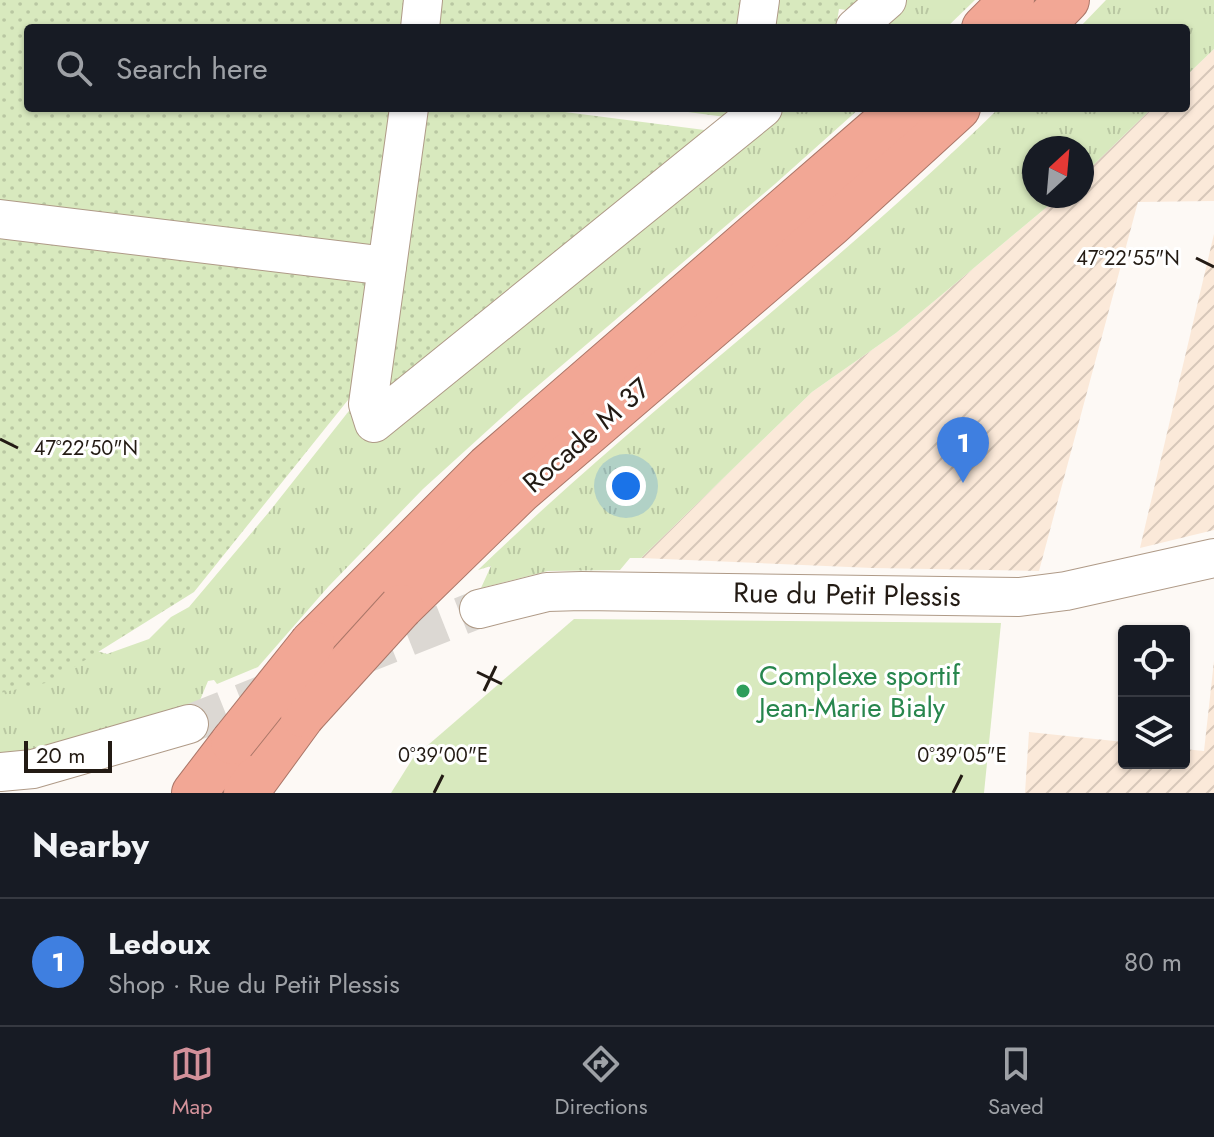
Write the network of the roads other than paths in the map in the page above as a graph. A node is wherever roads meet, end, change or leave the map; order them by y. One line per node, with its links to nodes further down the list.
1 (423, 0): 6 (street)
2 (760, 0): 7 (street)
3 (887, 0): 8 (street)
4 (1012, 0): 9 (highway)
5 (1067, 0): 10 (highway)
6 (420, 24)
7 (757, 24)
8 (860, 24)
9 (988, 24)
10 (1044, 24)
11 (408, 112): 16 (street)
12 (897, 112): 21 (highway, Rocade M 37, bridge)
13 (954, 112): 22 (highway, Rocade M 37, bridge)
14 (750, 114): 16 (street)
15 (0, 219): 16 (street)
16 (387, 266)
17 (1214, 558): 18 (street, Rue du Petit Plessis)
18 (479, 609)
19 (189, 724): 20 (street)
20 (0, 772)
21 (194, 793)
22 (246, 793)

